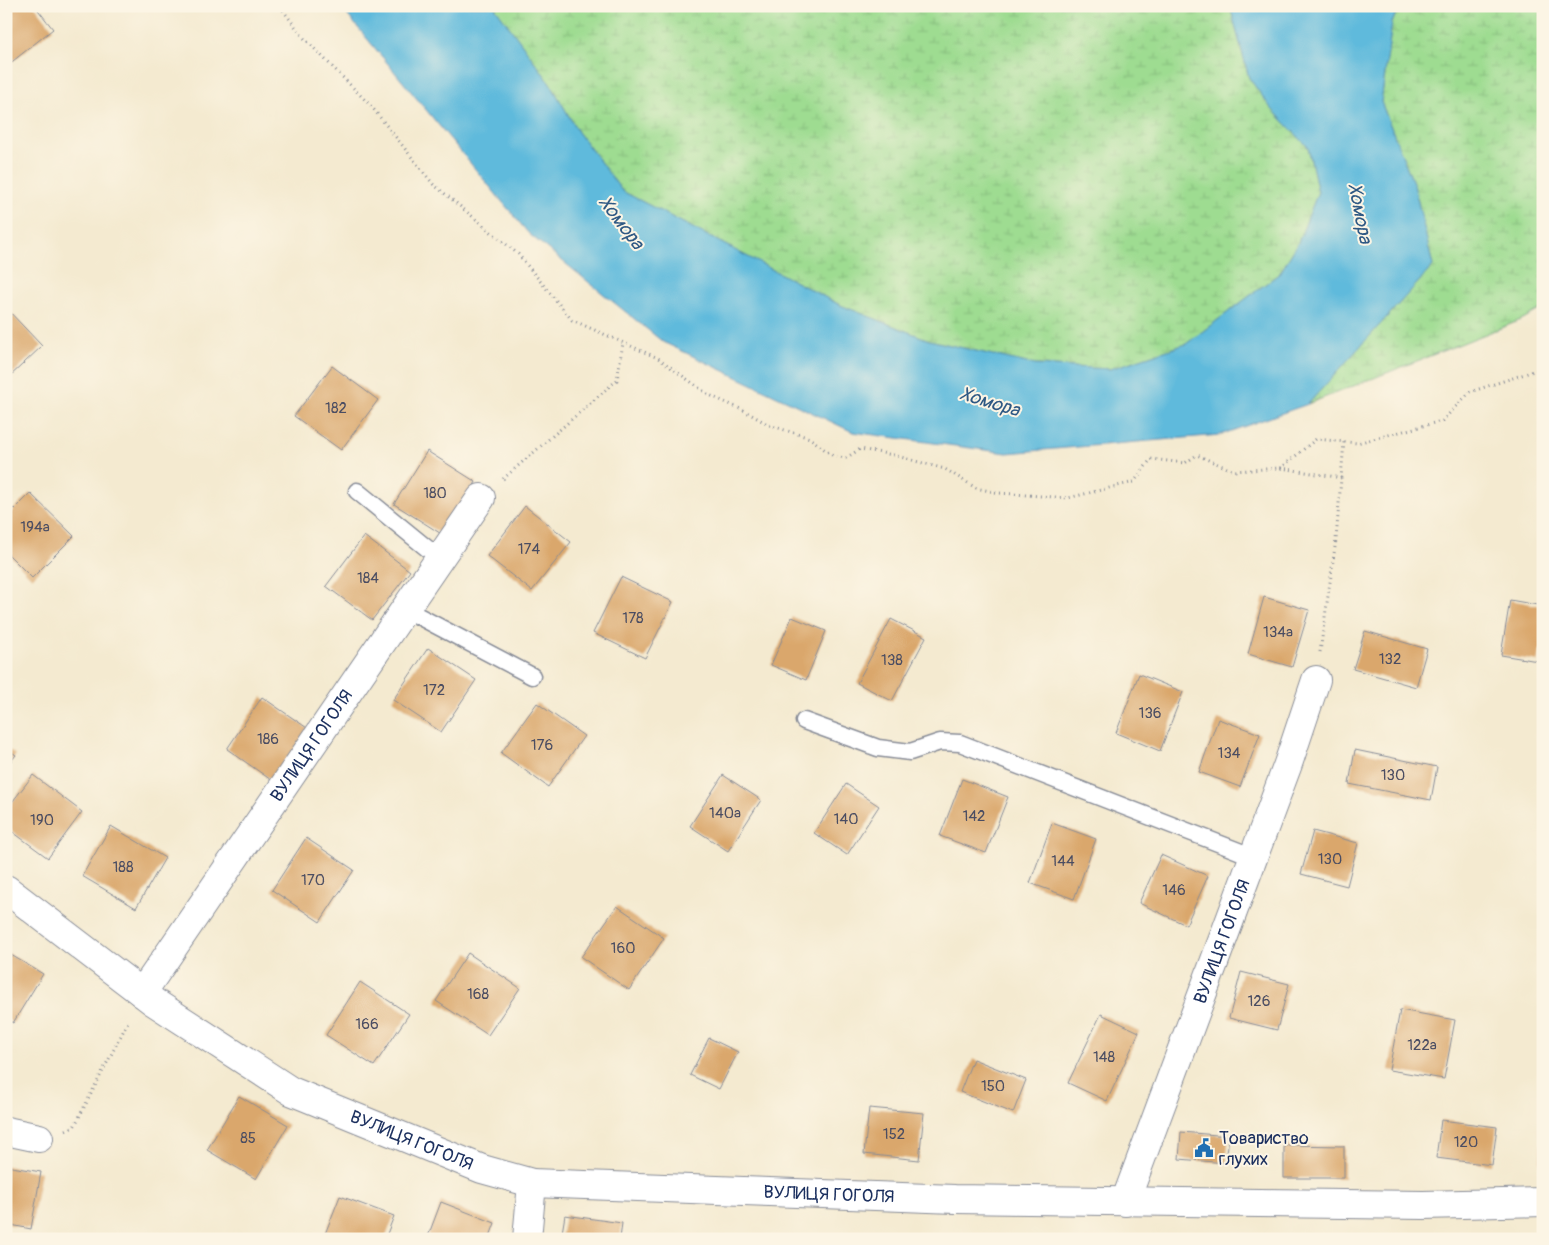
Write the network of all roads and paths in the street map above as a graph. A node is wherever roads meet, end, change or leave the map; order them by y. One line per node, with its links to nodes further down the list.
1 (280, 6): 2 (path)
2 (623, 343): 5 (path); 8 (path)
3 (1543, 368): 4 (path)
4 (1344, 442): 5 (path); 6 (path)
5 (1282, 468): 6 (path)
6 (1342, 478): 12 (path)
7 (357, 491): 9 (lane)
8 (481, 498): 9 (street, ВУЛИЦЯ ГОГОЛЯ)
9 (439, 558): 10 (street, ВУЛИЦЯ ГОГОЛЯ)
10 (405, 609): 11 (lane); 16 (street, ВУЛИЦЯ ГОГОЛЯ)
11 (532, 676)
12 (1316, 680): 14 (street, ВУЛИЦЯ ГОГОЛЯ)
13 (804, 721): 14 (lane)
14 (1254, 857): 20 (street, ВУЛИЦЯ ГОГОЛЯ)
15 (6, 889): 16 (street, ВУЛИЦЯ ГОГОЛЯ)
16 (142, 994): 18 (path); 19 (street, ВУЛИЦЯ ГОГОЛЯ)
17 (6, 1132): 18 (street)
18 (39, 1138)
19 (532, 1182): 20 (street, ВУЛИЦЯ ГОГОЛЯ); 22 (street)
20 (1125, 1202): 21 (street, ВУЛИЦЯ ГОГОЛЯ)
21 (1543, 1202)
22 (527, 1239)

